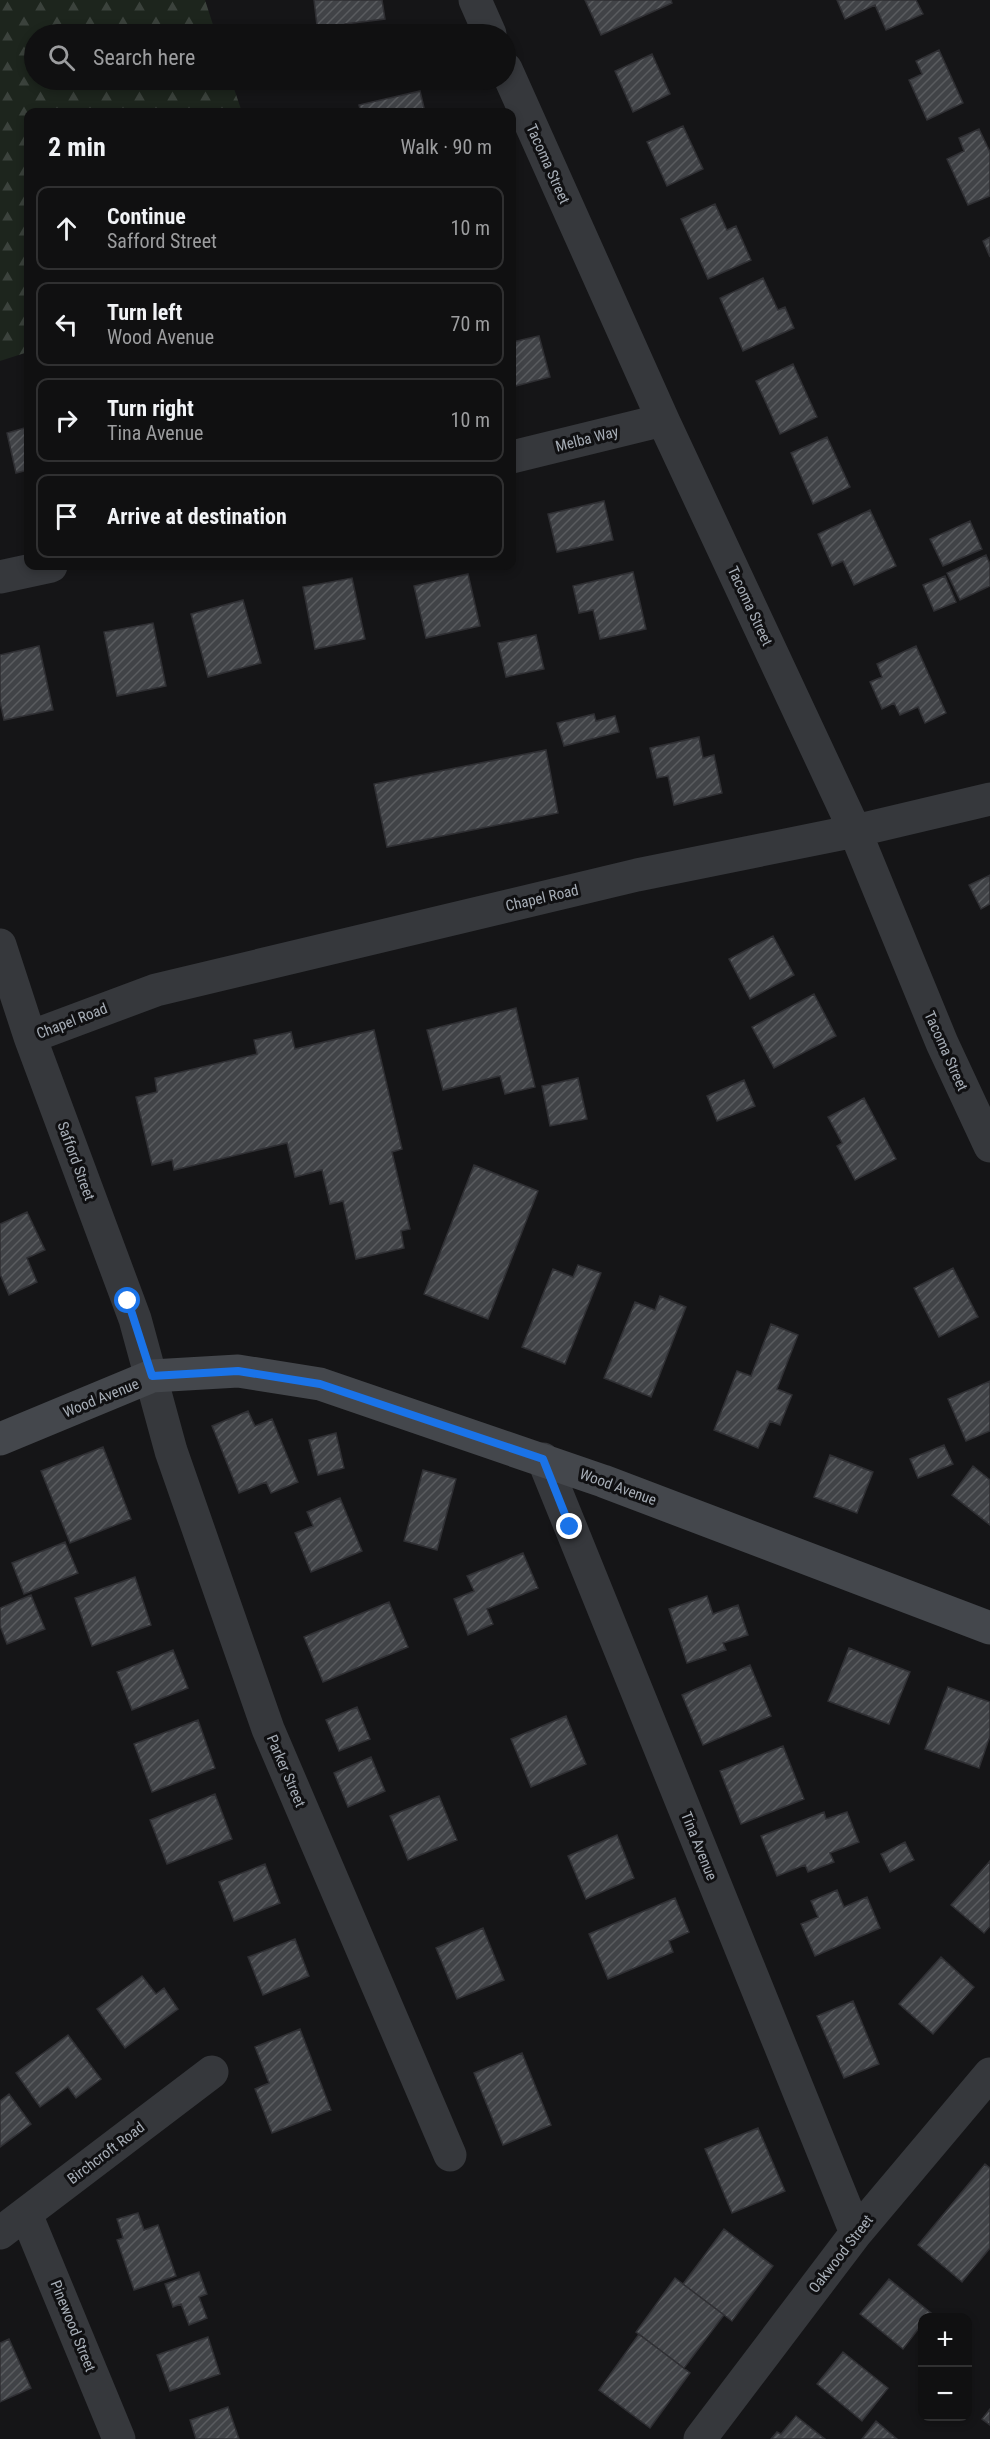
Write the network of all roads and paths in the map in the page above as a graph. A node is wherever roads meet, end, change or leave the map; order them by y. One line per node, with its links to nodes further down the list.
1 (475, 0): 2 (street)
2 (486, 24)
3 (515, 90): 4 (street, Tacoma Street)
4 (663, 420): 5 (street, Melba Way); 9 (street, Tacoma Street)
5 (516, 456)
6 (32, 570): 7 (street)
7 (0, 577)
8 (990, 799): 9 (street, Chapel Road)
9 (855, 831): 11 (street, Chapel Road); 12 (street, Tacoma Street)
10 (0, 945): 11 (street, Safford Street)
11 (30, 1037): 13 (street, Safford Street)
12 (990, 1146)
13 (152, 1376): 14 (main road, Wood Avenue); 15 (main road, Wood Avenue); 19 (street, Parker Street)
14 (0, 1440)
15 (543, 1459): 16 (main road, Wood Avenue); 22 (street, Tina Avenue)
16 (990, 1628)
17 (212, 2072): 20 (street, Birchcroft Road)
18 (990, 2074): 22 (street, Oakwood Street)
19 (450, 2155)
20 (26, 2214): 21 (street, Birchcroft Road); 23 (street, Pinewood Street)
21 (0, 2233)
22 (856, 2233): 24 (street, Oakwood Street)
23 (119, 2439)
24 (700, 2439)

